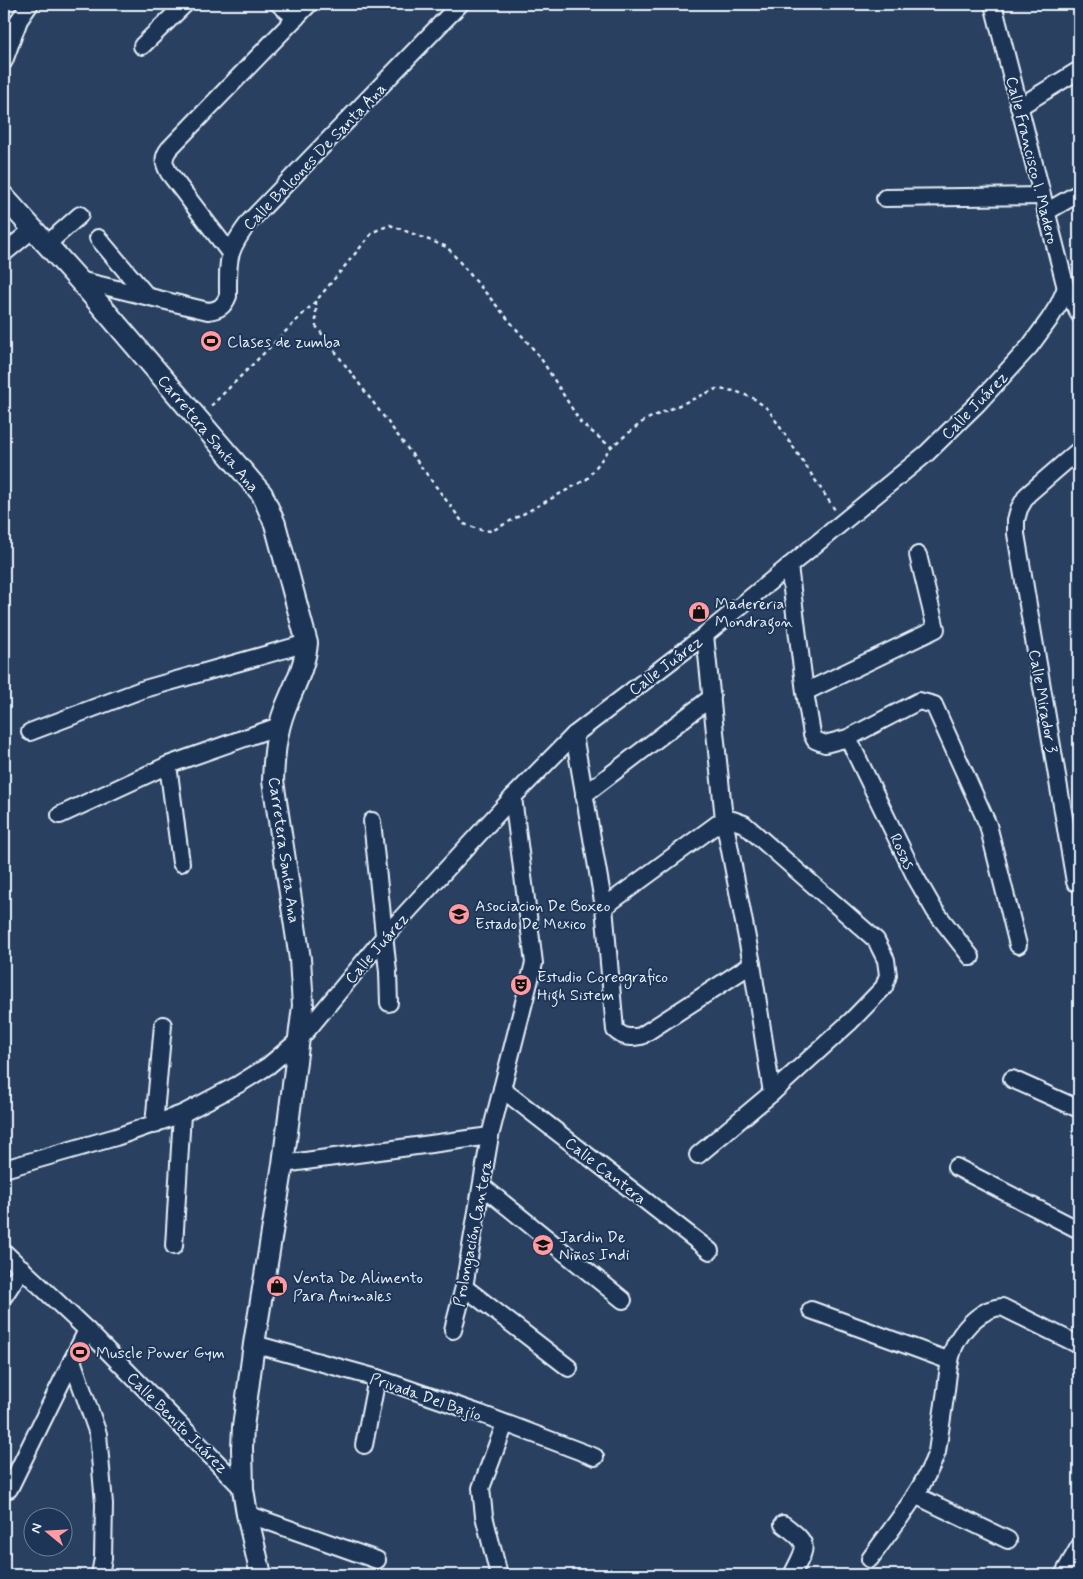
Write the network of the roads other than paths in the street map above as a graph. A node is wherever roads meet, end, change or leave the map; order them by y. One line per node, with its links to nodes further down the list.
1 (30, 4): 9 (street)
2 (185, 4): 8 (street)
3 (279, 4): 7 (street)
4 (310, 4): 7 (street)
5 (460, 4): 21 (street, Calle Balcones De Santa Ana)
6 (993, 4): 11 (street, Calle Francisco I. Madero)
7 (296, 18): 21 (street)
8 (142, 46)
9 (4, 61)
10 (1079, 70): 11 (street)
11 (1019, 106): 13 (street, Calle Francisco I. Madero)
12 (1079, 193): 16 (street)
13 (1042, 196): 15 (street); 16 (street, Calle Francisco I. Madero)
14 (4, 197): 18 (main road, Carretera Santa Ana)
15 (885, 198)
16 (1046, 212): 23 (street, Calle Francisco I. Madero)
17 (80, 214): 18 (street)
18 (39, 238): 20 (street); 22 (main road, Carretera Santa Ana)
19 (98, 238): 24 (street)
20 (4, 253)
21 (230, 254): 24 (street, Calle Balcones De Santa Ana)
22 (79, 280): 24 (street, Calle Balcones De Santa Ana); 30 (main road, Carretera Santa Ana)
23 (1066, 288): 25 (street, Calle Francisco I. Madero); 28 (street, Calle Juárez)
24 (147, 296)
25 (1079, 314)
26 (1079, 450): 44 (street, Calle Mirador 3)
27 (918, 555): 31 (street)
28 (789, 566): 29 (street, Calle Juárez); 31 (street)
29 (705, 635): 32 (street); 35 (street, Calle Juárez)
30 (307, 642): 33 (main road, Carretera Santa Ana); 34 (street)
31 (805, 692): 36 (street)
32 (712, 697): 38 (street); 41 (street)
33 (279, 726): 37 (street); 52 (main road, Carretera Santa Ana)
34 (30, 732)
35 (574, 735): 38 (street); 39 (street, Calle Juárez)
36 (848, 738): 47 (street); 48 (street, Rosas)
37 (168, 764): 40 (street); 43 (street)
38 (584, 795): 45 (street)
39 (512, 797): 46 (street, Calle Juárez); 54 (street, Prolongación Cantera)
40 (60, 815)
41 (724, 819): 45 (street); 49 (street); 55 (street)
42 (372, 821): 46 (street)
43 (181, 863)
44 (1075, 882)
45 (604, 907): 49 (street)
46 (384, 937): 50 (street); 52 (street, Calle Juárez)
47 (1018, 945)
48 (971, 957)
49 (752, 964): 55 (street)
50 (389, 1003)
51 (163, 1025): 58 (street)
52 (300, 1039): 57 (street); 61 (main road, Carretera Santa Ana)
53 (1012, 1078): 56 (street)
54 (502, 1089): 59 (street, Prolongación Cantera); 67 (street, Calle Cantera)
55 (772, 1093): 60 (street)
56 (1079, 1109)
57 (182, 1114): 58 (street); 66 (street)
58 (154, 1125): 63 (street)
59 (490, 1136): 61 (street); 64 (street, Prolongación Cantera)
60 (698, 1155)
61 (283, 1164): 76 (main road, Carretera Santa Ana)
62 (956, 1167): 65 (street)
63 (4, 1169)
64 (482, 1186): 70 (street, Prolongación Cantera); 72 (street)
65 (1079, 1230)
66 (174, 1246)
67 (710, 1250)
68 (4, 1252): 69 (street, Calle Benito Juárez)
69 (22, 1268): 71 (street); 74 (street, Calle Benito Juárez)
70 (464, 1288): 75 (street, Prolongación Cantera); 80 (street)
71 (4, 1296)
72 (623, 1300)
73 (811, 1310): 79 (street)
74 (87, 1330): 78 (street); 86 (street, Calle Benito Juárez)
75 (453, 1330)
76 (254, 1344): 81 (street, Privada Del Bajío); 86 (main road, Carretera Santa Ana)
77 (1079, 1346): 79 (street)
78 (72, 1360): 85 (street); 94 (street)
79 (950, 1361): 87 (street)
80 (569, 1368)
81 (377, 1378): 82 (street, Privada Del Bajío); 83 (street)
82 (505, 1424): 84 (street, Privada Del Bajío); 96 (street)
83 (364, 1445)
84 (595, 1457)
85 (9, 1489)
86 (243, 1489): 88 (main road, Carretera Santa Ana)
87 (915, 1495): 90 (street); 92 (street)
88 (247, 1514): 93 (street); 95 (main road, Carretera Santa Ana)
89 (783, 1524): 97 (street)
90 (1008, 1540)
91 (1079, 1547): 98 (street)
92 (870, 1559)
93 (377, 1560)
94 (100, 1575)
95 (261, 1575)
96 (499, 1575)
97 (792, 1575)
98 (1063, 1575)

